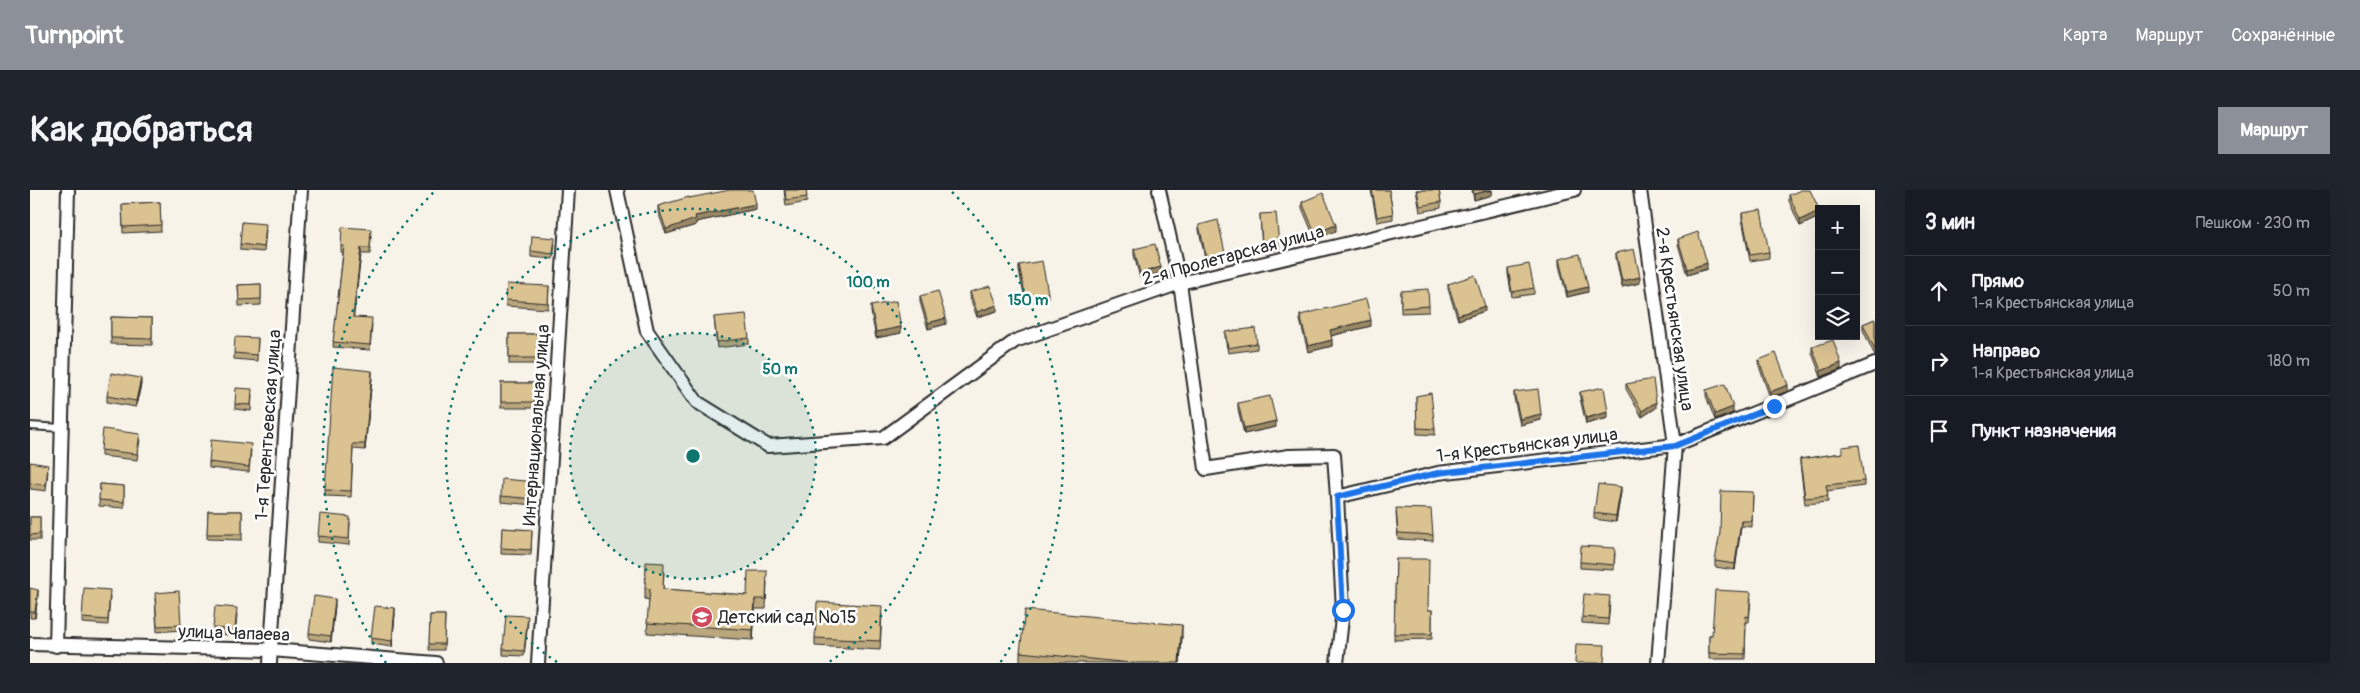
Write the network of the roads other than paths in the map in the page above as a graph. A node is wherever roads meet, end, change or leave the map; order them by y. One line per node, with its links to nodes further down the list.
1 (68, 190): 11 (street)
2 (301, 190): 16 (street, 1-я Терентьевская улица)
3 (568, 190): 18 (street, Интернациональная улица)
4 (617, 190): 8 (street, 2-я Пролетарская улица)
5 (1158, 190): 8 (street)
6 (1574, 190): 8 (street, 2-я Пролетарская улица)
7 (1640, 190): 12 (street, 2-я Крестьянская улица)
8 (1180, 283): 13 (street)
9 (1875, 364): 12 (street, 1-я Крестьянская улица)
10 (30, 426): 11 (lane)
11 (62, 428): 15 (street)
12 (1675, 446): 13 (street, 1-я Крестьянская улица); 20 (street, 2-я Крестьянская улица)
13 (1337, 497): 19 (street)
14 (30, 644): 15 (street, улица Чапаева)
15 (56, 646): 16 (street, улица Чапаева)
16 (270, 657): 17 (street, улица Чапаева)
17 (436, 663)
18 (538, 663)
19 (1336, 663)
20 (1658, 663)

